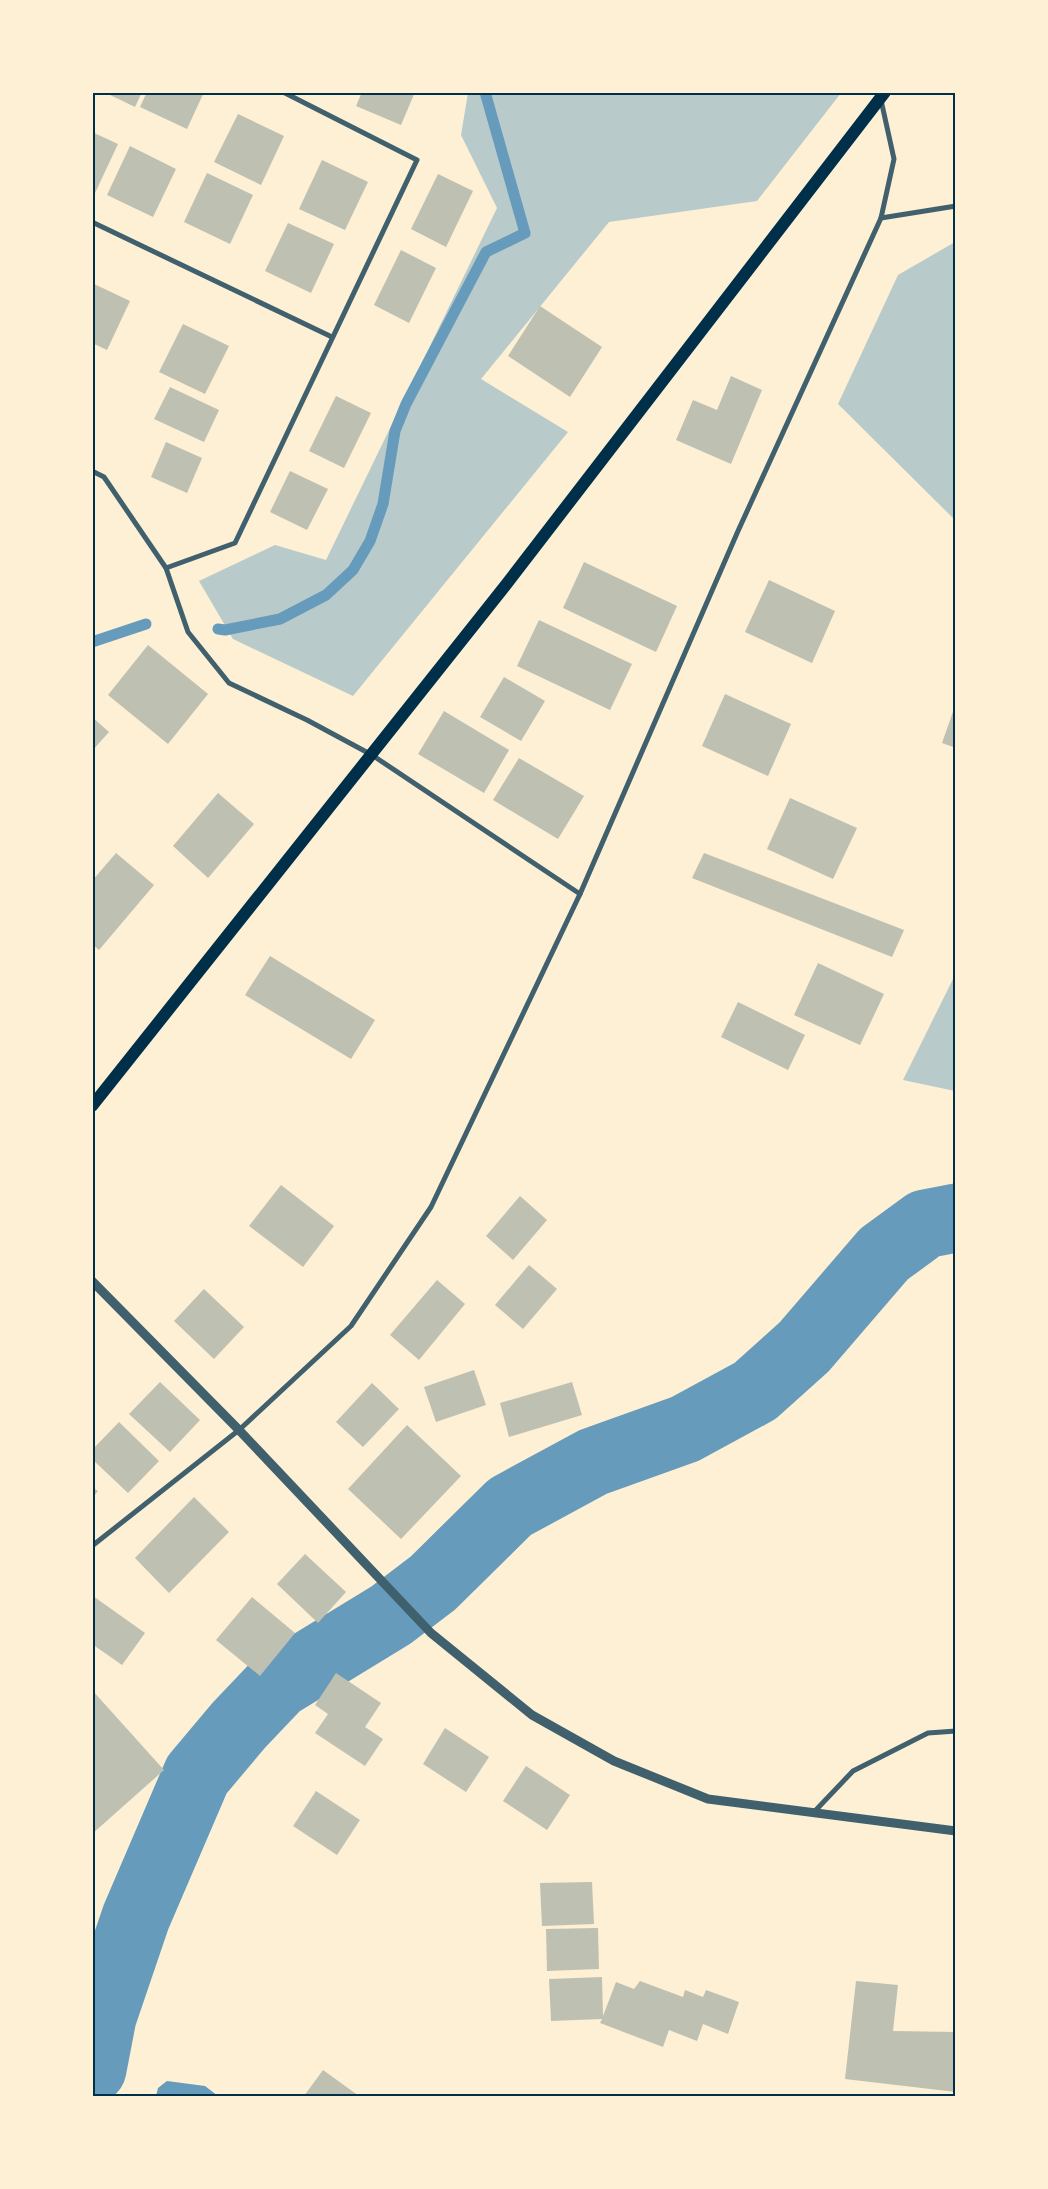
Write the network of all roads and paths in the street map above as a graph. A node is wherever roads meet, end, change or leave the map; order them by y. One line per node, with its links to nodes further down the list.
1 (283, 92): 6 (street)
2 (883, 95): 4 (street); 9 (main road)
3 (956, 206): 4 (street)
4 (881, 218): 10 (street)
5 (92, 222): 6 (street)
6 (332, 337): 8 (street)
7 (92, 471): 8 (street)
8 (166, 568): 9 (street)
9 (372, 755): 10 (street); 11 (main road)
10 (580, 894): 13 (street)
11 (92, 1106)
12 (92, 1281): 13 (street)
13 (239, 1430): 14 (street); 16 (street)
14 (92, 1546)
15 (956, 1731): 16 (street)
16 (814, 1813): 17 (street)
17 (956, 1832)

